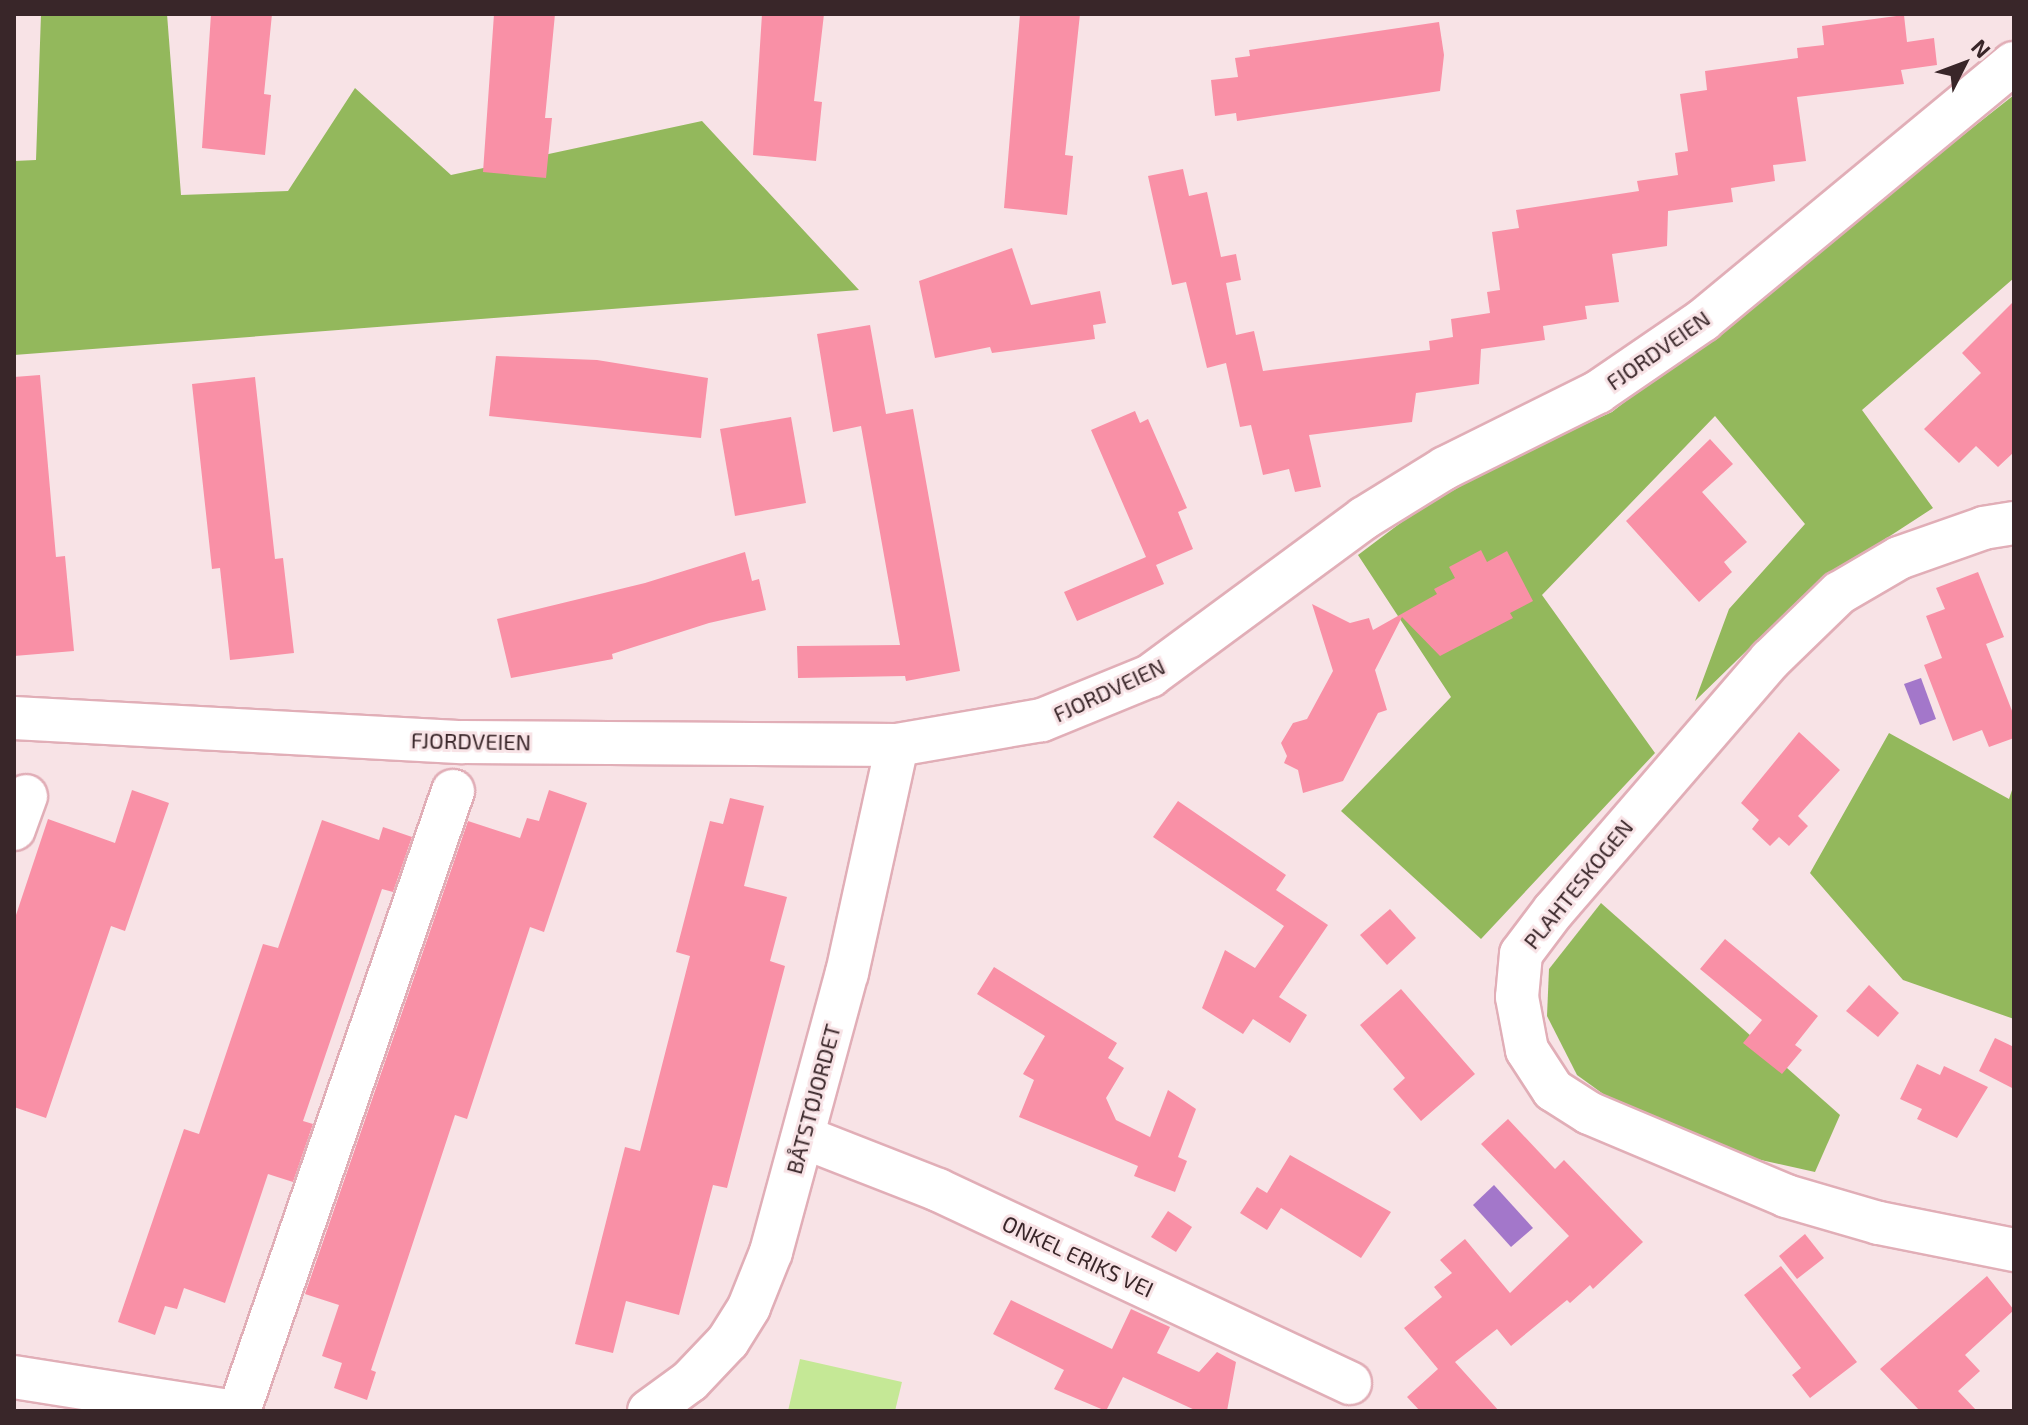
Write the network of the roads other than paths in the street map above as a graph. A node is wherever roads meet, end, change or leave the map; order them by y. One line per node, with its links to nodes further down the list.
1 (2014, 63): 4 (street, FJORDVEIEN)
2 (2014, 523): 7 (street, PLAHTESKOGEN)
3 (14, 718): 4 (street, FJORDVEIEN)
4 (897, 745): 6 (street, BÅTSTØJORDET)
5 (453, 791): 11 (street)
6 (803, 1137): 9 (street, ONKEL ERIKS VEI); 12 (street, BÅTSTØJORDET)
7 (2014, 1250)
8 (14, 1377): 10 (street)
9 (1350, 1383)
10 (228, 1411)
11 (239, 1411)
12 (649, 1411)

